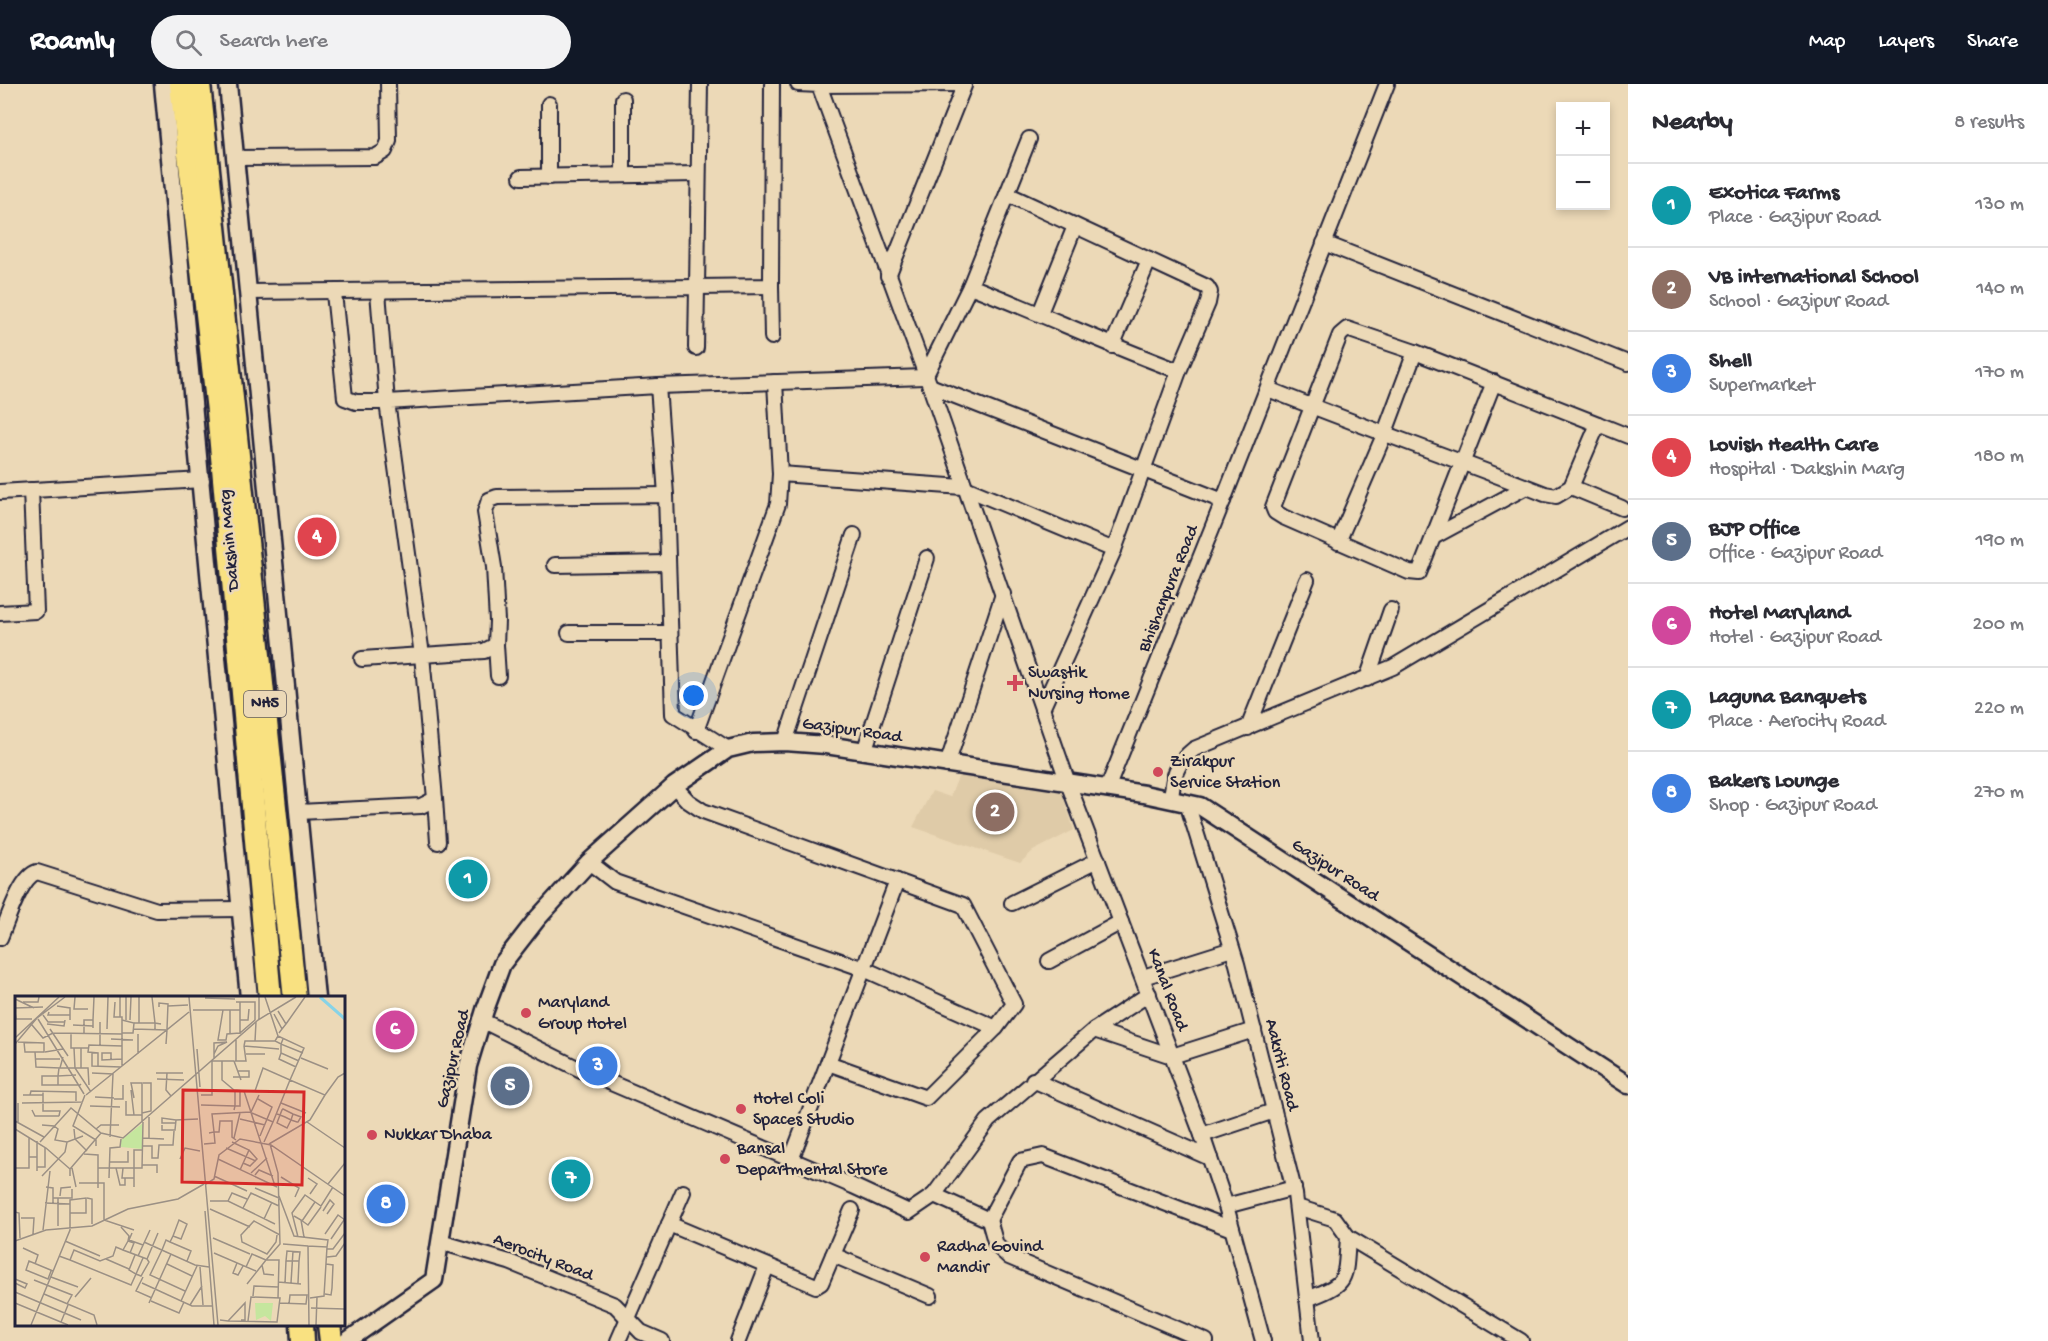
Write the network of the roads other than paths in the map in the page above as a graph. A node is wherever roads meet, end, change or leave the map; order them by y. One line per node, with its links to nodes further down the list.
1 (163, 84): 52 (street)
2 (181, 84): 45 (highway, Dakshin Marg / NH5)
3 (199, 84): 45 (highway, NH5)
4 (228, 84): 15 (street)
5 (388, 84): 15 (street)
6 (700, 84): 16 (street)
7 (772, 84): 25 (street)
8 (798, 84): 10 (street)
9 (1387, 84): 22 (street, Bhishanpura Road)
10 (819, 85): 11 (street); 24 (street, Kanal Road)
11 (964, 85): 24 (street)
12 (623, 99): 17 (street)
13 (549, 104): 19 (street)
14 (1029, 138): 20 (street)
15 (235, 158): 28 (street)
16 (697, 174): 17 (street); 27 (street)
17 (623, 175): 19 (street)
18 (520, 177): 19 (street)
19 (549, 177)
20 (1007, 194): 21 (street); 26 (street)
21 (1076, 226): 23 (street); 31 (street)
22 (1324, 243): 36 (street); 42 (street, Bhishanpura Road)
23 (1149, 260): 33 (street); 37 (street)
24 (888, 276): 39 (street, Kanal Road)
25 (771, 286): 27 (street); 32 (street)
26 (970, 286): 31 (street); 39 (street)
27 (697, 287): 29 (street); 34 (street)
28 (248, 292): 30 (street); 92 (street)
29 (378, 292): 30 (street); 43 (street)
30 (334, 293): 43 (street)
31 (1040, 313): 33 (street)
32 (772, 337)
33 (1112, 346): 37 (street)
34 (696, 348)
35 (1415, 351): 40 (street); 44 (street); 47 (street)
36 (1628, 363)
37 (1179, 372): 50 (street)
38 (775, 382): 39 (street); 41 (street); 51 (street)
39 (928, 382): 50 (street); 53 (street, Kanal Road)
40 (1494, 382): 46 (street); 49 (street)
41 (658, 386): 43 (street); 58 (street)
42 (1268, 389): 44 (street); 59 (street, Bhishanpura Road)
43 (387, 402): 76 (street)
44 (1313, 408): 47 (street); 64 (street)
45 (226, 410): 107 (highway, Dakshin Marg / NH5); 108 (highway, NH5)
46 (1598, 424): 48 (street); 55 (street)
47 (1384, 435): 49 (street); 64 (street)
48 (1628, 436)
49 (1464, 463): 54 (street); 63 (street)
50 (1144, 471): 59 (street); 65 (street)
51 (780, 474): 53 (street); 82 (street)
52 (202, 480): 56 (street); 98 (street)
53 (963, 487): 65 (street); 70 (street, Kanal Road)
54 (1526, 487): 55 (street); 63 (street)
55 (1570, 487): 60 (street)
56 (31, 490): 57 (street); 72 (street)
57 (0, 492)
58 (666, 495): 67 (street); 75 (street)
59 (1223, 501): 89 (street, Bhishanpura Road)
60 (1622, 508)
61 (1628, 527): 79 (street)
62 (854, 535): 83 (street)
63 (1435, 536): 64 (street)
64 (1338, 542)
65 (1114, 550): 80 (street)
66 (927, 558): 85 (street)
67 (667, 563): 68 (street); 74 (street)
68 (555, 566)
69 (1306, 580): 81 (street)
70 (1003, 594): 80 (street, Kanal Road); 86 (street)
71 (1391, 610): 79 (street)
72 (0, 613)
73 (569, 633): 74 (street)
74 (669, 633): 82 (street)
75 (496, 645): 76 (street); 78 (street)
76 (422, 655): 77 (street); 90 (street)
77 (362, 659)
78 (498, 676)
79 (1367, 679): 81 (street)
80 (1042, 709): 87 (street, Kanal Road)
81 (1248, 728): 91 (street)
82 (696, 731): 84 (street)
83 (785, 742): 84 (street, Gazipur Road); 85 (street, Gazipur Road)
84 (728, 749): 88 (street, Gazipur Road)
85 (864, 752): 86 (street, Gazipur Road)
86 (947, 765): 87 (street, Gazipur Road)
87 (1068, 783): 89 (street, Gazipur Road); 94 (street, Kanal Road)
88 (674, 786): 95 (street, Gazipur Road); 96 (street)
89 (1107, 789): 91 (street, Gazipur Road)
90 (435, 799): 92 (street); 93 (street)
91 (1179, 801): 101 (street, Aakriti Road); 117 (street, Gazipur Road)
92 (299, 812): 109 (street)
93 (438, 842)
94 (1098, 860): 97 (street); 99 (street, Kanal Road)
95 (590, 862): 103 (street); 110 (street, Gazipur Road)
96 (897, 881): 103 (street); 111 (street)
97 (1012, 903)
98 (240, 909): 100 (street); 106 (street)
99 (1122, 922): 102 (street); 104 (street, Kanal Road)
100 (0, 938)
101 (1233, 950): 104 (street); 113 (street, Aakriti Road)
102 (1049, 961)
103 (864, 969): 111 (street); 115 (street)
104 (1143, 977): 105 (street, Kanal Road)
105 (1149, 994): 112 (street); 114 (street, Kanal Road)
106 (249, 996)
107 (270, 996)
108 (296, 996)
109 (316, 996)
110 (482, 1020): 121 (street); 132 (street, Gazipur Road)
111 (996, 1028): 115 (street)
112 (1094, 1030): 114 (street); 116 (street)
113 (1254, 1030): 114 (street); 118 (street, Aakriti Road)
114 (1172, 1056): 119 (street, Kanal Road)
115 (828, 1063): 121 (street)
116 (1033, 1080): 120 (street); 124 (street)
117 (1628, 1085)
118 (1274, 1111): 119 (street); 122 (street, Aakriti Road)
119 (1202, 1135): 120 (street, Kanal Road)
120 (1210, 1158): 126 (street, Kanal Road)
121 (791, 1160): 124 (street)
122 (1294, 1188): 125 (street, Aakriti Road); 126 (street)
123 (683, 1192): 129 (street)
124 (934, 1195): 128 (street)
125 (1297, 1208): 131 (street); 136 (street, Aakriti Road)
126 (1227, 1209): 130 (street, Kanal Road)
127 (852, 1210): 133 (street)
128 (989, 1220): 130 (street); 146 (street)
129 (669, 1224): 134 (street); 137 (street)
130 (1232, 1229): 147 (street, Kanal Road)
131 (1348, 1237): 136 (street); 149 (street)
132 (440, 1242): 137 (street, Aerocity Road); 142 (street, Gazipur Road)
133 (833, 1255): 134 (street); 135 (street)
134 (767, 1266): 145 (street)
135 (930, 1296)
136 (1307, 1299): 148 (street, Aakriti Road)
137 (628, 1318): 143 (street); 144 (street, Aerocity Road)
138 (302, 1326): 140 (highway)
139 (329, 1326): 141 (highway)
140 (303, 1341)
141 (331, 1341)
142 (347, 1341)
143 (618, 1341)
144 (662, 1341)
145 (738, 1341)
146 (1206, 1341)
147 (1263, 1341)
148 (1312, 1341)
149 (1521, 1341)

